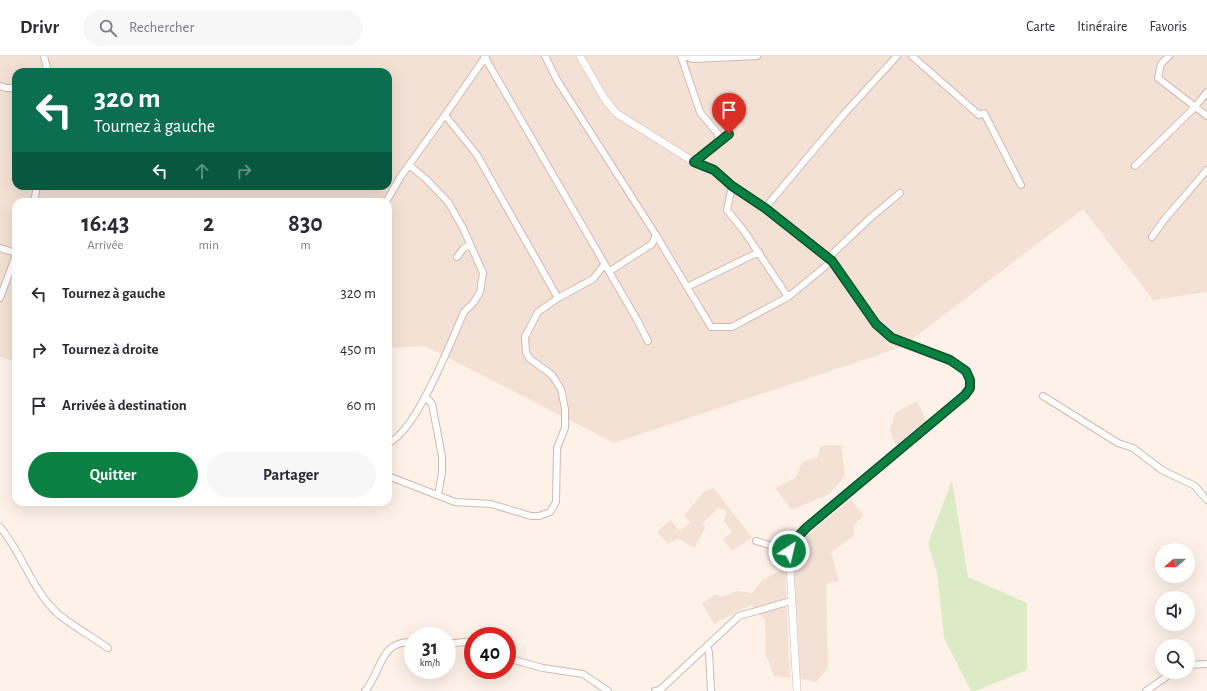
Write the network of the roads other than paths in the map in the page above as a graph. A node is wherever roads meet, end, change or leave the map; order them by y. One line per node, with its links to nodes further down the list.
1 (44, 56): 10 (street)
2 (485, 56): 15 (street); 37 (street)
3 (545, 56): 28 (street)
4 (580, 56): 19 (street)
5 (682, 56): 6 (street); 18 (street)
6 (757, 56)
7 (897, 56): 27 (street)
8 (912, 56): 23 (street)
9 (1169, 56): 14 (street)
10 (47, 68)
11 (0, 86): 12 (street)
12 (12, 88)
13 (1207, 92): 14 (street)
14 (1194, 107): 16 (street); 21 (street)
15 (445, 115): 20 (street); 42 (street)
16 (1207, 116)
17 (729, 134): 18 (street)
18 (718, 143): 19 (street)
19 (694, 162): 24 (street)
20 (409, 165): 26 (street); 30 (street)
21 (1136, 166)
22 (1207, 170): 29 (street)
23 (1021, 185)
24 (732, 186): 27 (street); 33 (street)
25 (900, 193): 35 (street)
26 (388, 198)
27 (765, 208): 35 (street)
28 (656, 235): 38 (street); 39 (street)
29 (1152, 237)
30 (470, 245): 34 (street); 44 (street)
31 (0, 248): 32 (street)
32 (12, 252)
33 (759, 252): 39 (street); 40 (street)
34 (457, 257)
35 (830, 259): 40 (street); 52 (street)
36 (12, 265): 41 (street)
37 (604, 265): 38 (street); 42 (street)
38 (610, 272): 43 (street)
39 (687, 287): 40 (street)
40 (788, 297)
41 (0, 298)
42 (558, 298): 48 (street)
43 (648, 341)
44 (425, 396): 46 (street); 48 (street)
45 (1043, 396): 49 (street)
46 (392, 441)
47 (392, 478): 48 (street)
48 (438, 495)
49 (1207, 500)
50 (0, 527): 56 (street)
51 (756, 541): 52 (street)
52 (789, 551): 53 (street)
53 (791, 601): 55 (street); 65 (street)
54 (404, 643): 61 (street)
55 (707, 647): 63 (street); 64 (street)
56 (108, 648)
57 (516, 660): 62 (street)
58 (1207, 664): 59 (street)
59 (1195, 665)
60 (1163, 679): 66 (street)
61 (365, 691)
62 (608, 691)
63 (655, 691)
64 (711, 691)
65 (797, 691)
66 (1146, 691)

